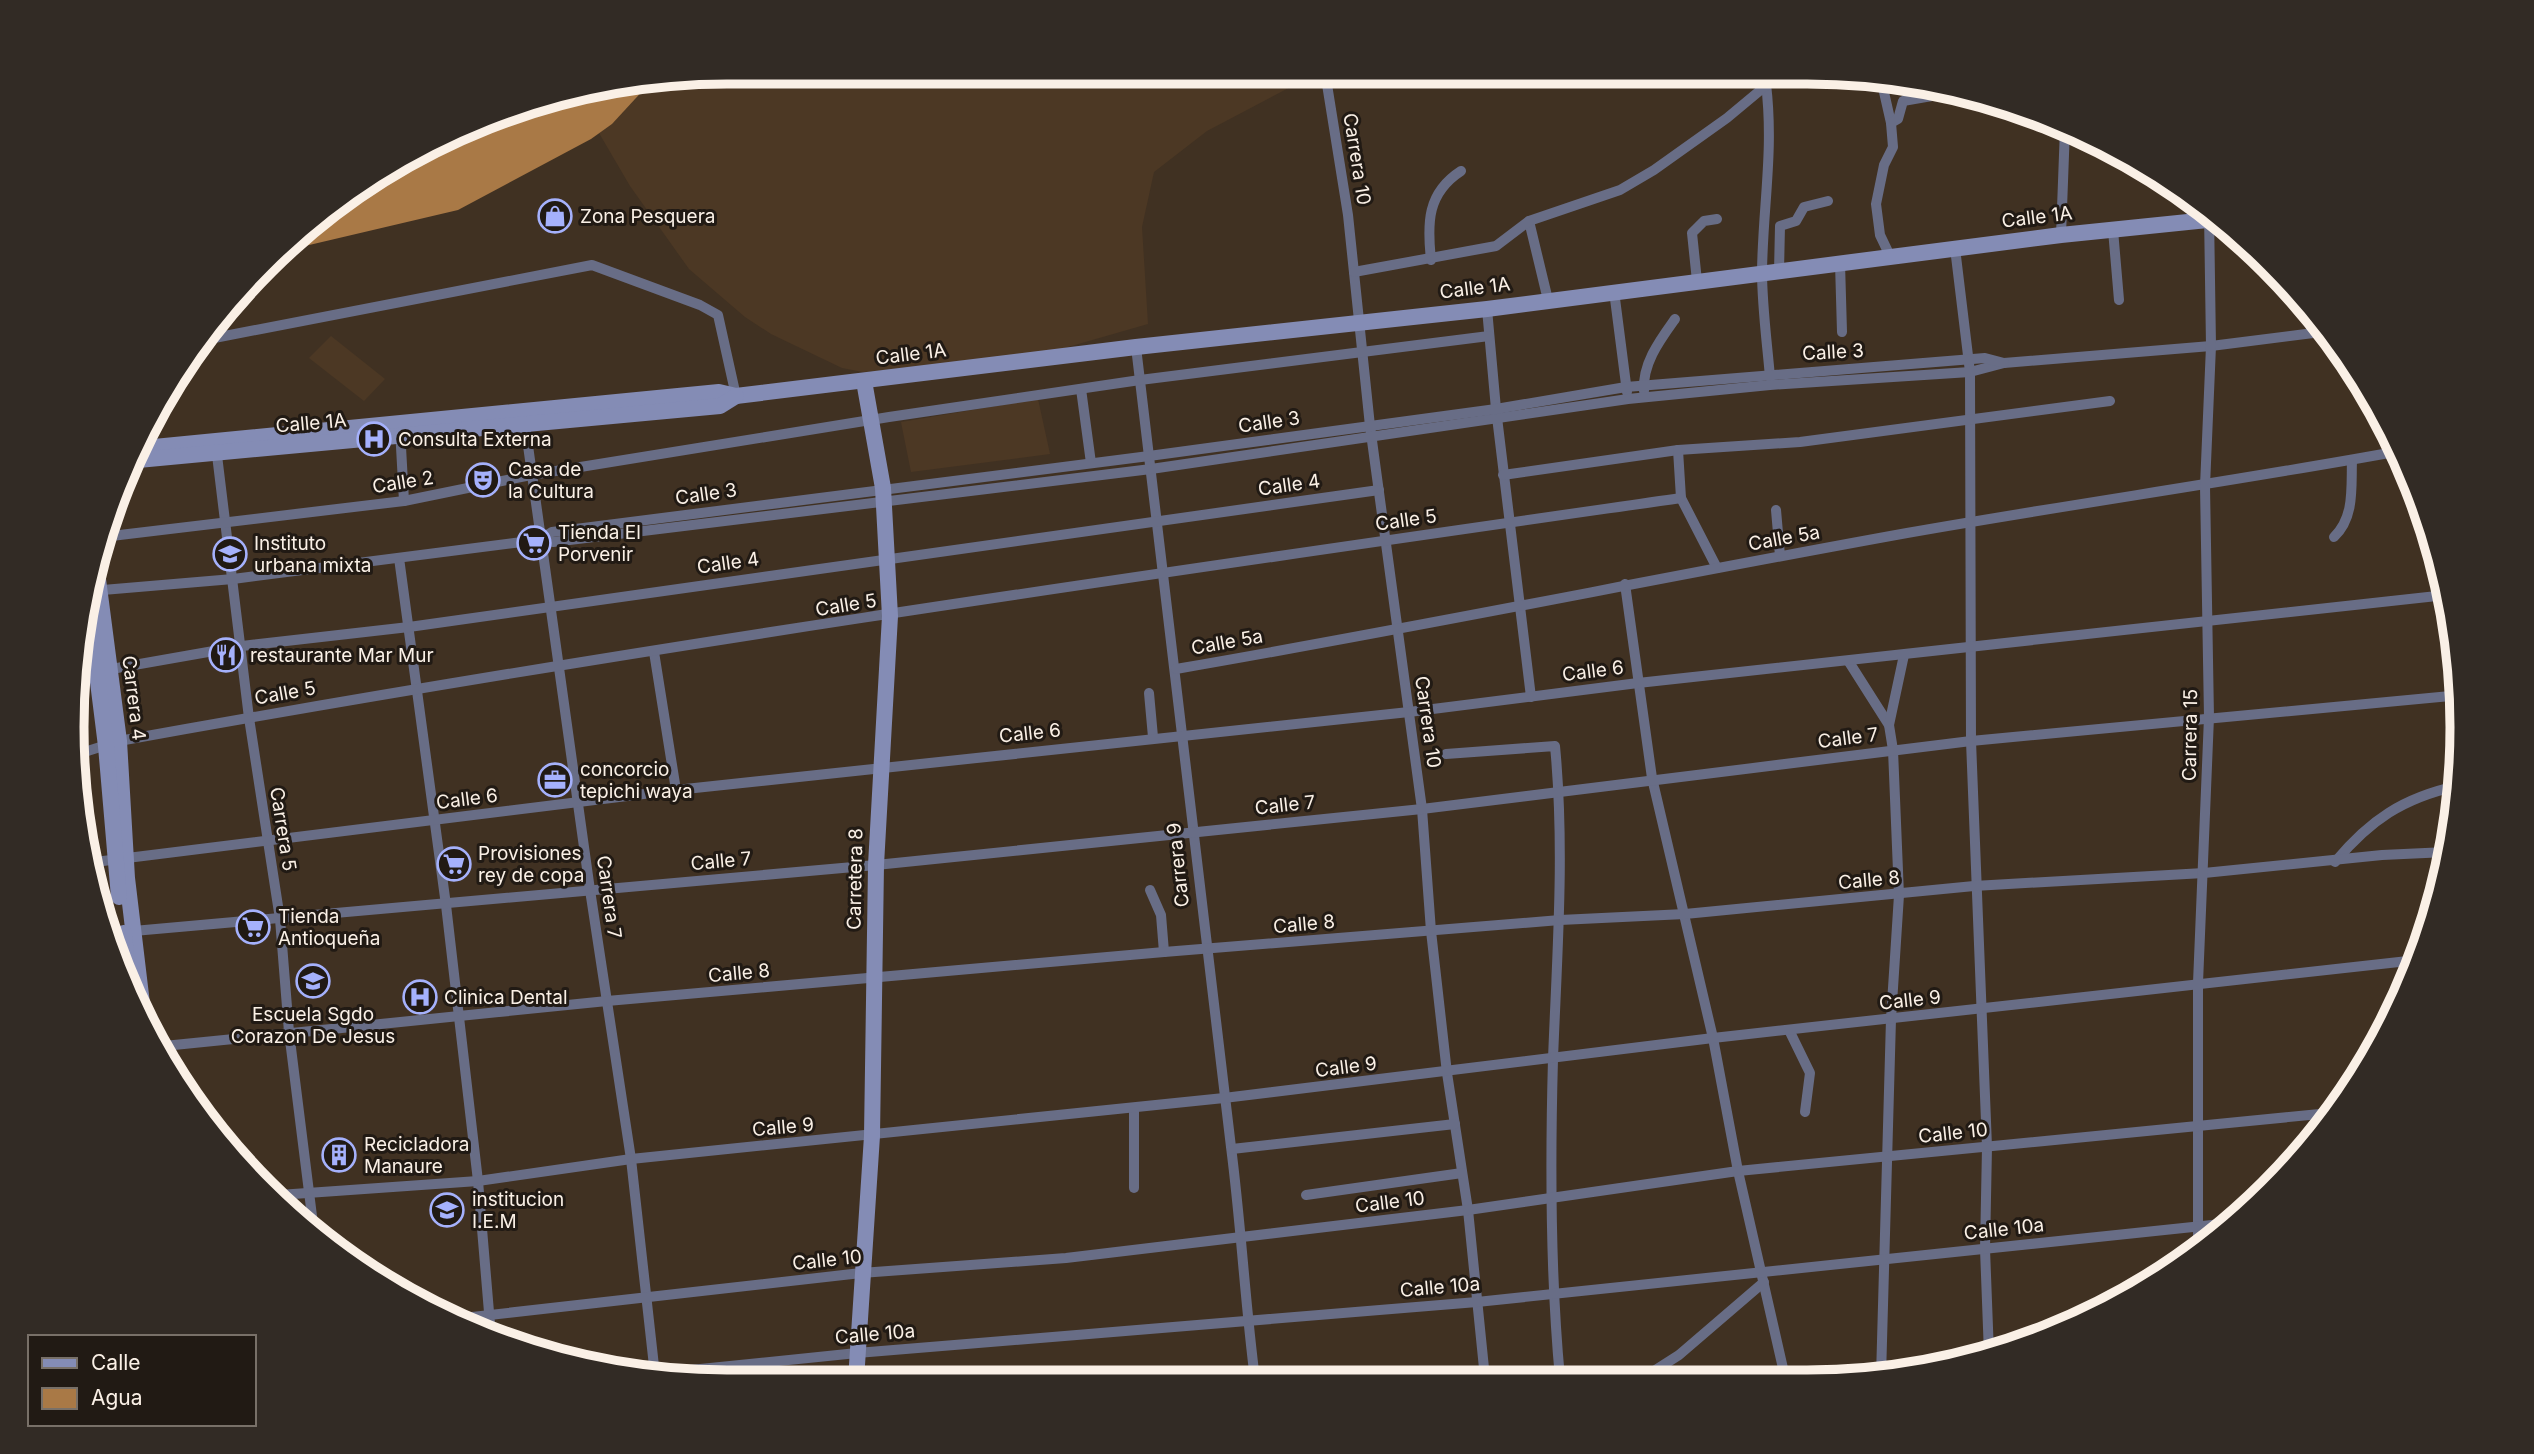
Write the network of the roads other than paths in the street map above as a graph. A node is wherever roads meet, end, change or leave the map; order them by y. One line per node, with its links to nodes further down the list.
1 (1327, 84): 20 (street, Carrera 10)
2 (1766, 84): 11 (street); 21 (street)
3 (1883, 89): 5 (street)
4 (1932, 96): 5 (street)
5 (1891, 123): 16 (street)
6 (2065, 138): 14 (street)
7 (1461, 171): 17 (street)
8 (1828, 201): 19 (street)
9 (1717, 219): 22 (street)
10 (2200, 219): 13 (street, Calle 1A)
11 (1529, 222): 17 (street); 24 (street)
12 (2212, 228): 33 (street, Carrera 15)
13 (2113, 230): 14 (street, Calle 1A); 25 (street)
14 (2061, 235): 15 (street, Calle 1A)
15 (1955, 248): 16 (street, Calle 1A); 36 (street)
16 (1890, 256): 18 (street, Calle 1A)
17 (1431, 260): 20 (street)
18 (1840, 263): 19 (street, Calle 1A); 29 (street)
19 (1779, 271): 21 (street, Calle 1A)
20 (1354, 272): 28 (street, Carrera 10)
21 (1762, 272): 22 (street, Calle 1A); 39 (street)
22 (1697, 281): 23 (street, Calle 1A)
23 (1614, 291): 24 (street, Calle 1A); 44 (street)
24 (1548, 300): 26 (street, Calle 1A)
25 (2119, 300)
26 (1488, 309): 28 (street, Calle 1A); 31 (street)
27 (1675, 319): 43 (street)
28 (1358, 321): 34 (street, Calle 1A); 35 (street, Carrera 10)
29 (1842, 332)
30 (2314, 333): 33 (street, Calle 3)
31 (1489, 336): 35 (street, Calle 2); 47 (street)
32 (216, 338): 45 (street)
33 (2211, 346): 37 (street, Calle 3); 64 (street, Carrera 15)
34 (1136, 347): 40 (street, Carrera 9); 41 (street, Calle 1A)
35 (1361, 351): 40 (street, Calle 2); 52 (street, Carrera 10)
36 (1969, 359): 37 (street, Calle 3); 38 (street); 39 (street, Calle 3)
37 (2004, 363): 38 (street, Calle 3)
38 (1970, 372): 39 (street, Calle 3); 49 (street)
39 (1770, 379): 43 (street, Calle 3)
40 (1140, 380): 42 (street, Calle 2); 57 (street, Carrera 9)
41 (864, 381): 45 (street, Calle 1A); 50 (street, Carretera 8)
42 (1081, 388): 50 (street, Calle 2); 60 (street)
43 (1644, 392): 44 (street, Calle 3)
44 (1627, 393): 47 (street, Calle 3)
45 (736, 396): 48 (street, Calle 1A)
46 (2110, 401): 49 (street)
47 (1496, 414): 52 (street, Calle 3); 63 (street)
48 (524, 418): 51 (street, Calle 1A); 62 (street, Carrera 7)
49 (1969, 419): 55 (street); 71 (street)
50 (873, 421): 62 (street, Calle 2); 66 (street, Carretera 8)
51 (400, 429): 53 (street, Calle 1A); 68 (street)
52 (1371, 431): 57 (street, Calle 3); 61 (street, Calle 3); 65 (street, Carrera 10)
53 (216, 447): 54 (street, Calle 1A); 58 (street, Calle 1A); 72 (street, Carrera 5)
54 (148, 448)
55 (1678, 450): 63 (street); 67 (street)
56 (2389, 453): 59 (street, Calle 5a)
57 (1149, 456): 60 (street, Calle 3); 61 (street, Carrera 9)
58 (143, 459)
59 (2352, 460): 64 (street, Calle 5a); 75 (street)
60 (1091, 463): 66 (street, Calle 3)
61 (1151, 469): 66 (street, Calle 3); 70 (street, Carrera 9)
62 (531, 475): 68 (street, Calle 2); 76 (street, Carrera 7)
63 (1503, 475): 73 (street)
64 (2205, 486): 71 (street, Calle 5a); 91 (street, Carrera 15)
65 (1379, 490): 70 (street, Calle 4); 77 (street, Carrera 10)
66 (884, 496): 76 (street, Calle 3); 80 (street, Carretera 8)
67 (1681, 498): 73 (street, Calle 5); 81 (street)
68 (404, 501): 72 (street, Calle 2)
69 (1776, 510): 78 (street)
70 (1157, 521): 80 (street, Calle 4); 82 (street, Carrera 9)
71 (1969, 522): 78 (street, Calle 5a); 96 (street)
72 (225, 523): 74 (street, Calle 2); 83 (street, Carrera 5)
73 (1509, 523): 77 (street, Calle 5); 87 (street)
74 (113, 536)
75 (2334, 537)
76 (541, 539): 79 (street, Calle 3); 89 (street, Carrera 7)
77 (1386, 541): 82 (street, Calle 5); 93 (street, Carrera 10)
78 (1780, 556): 81 (street, Calle 5a)
79 (399, 558): 83 (street, Calle 3); 92 (street)
80 (889, 558): 89 (street, Calle 4); 90 (street, Carretera 8)
81 (1717, 568): 84 (street, Calle 5a)
82 (1164, 572): 90 (street, Calle 5); 101 (street, Carrera 9)
83 (233, 579): 85 (street, Calle 3); 95 (street, Carrera 5)
84 (1625, 584): 87 (street, Calle 5a); 103 (street)
85 (99, 591)
86 (2437, 596): 91 (street, Calle 6)
87 (1520, 606): 93 (street, Calle 5a); 107 (street)
88 (95, 607): 102 (street, Carrera 4)
89 (551, 607): 92 (street, Calle 4); 100 (street, Carrera 7)
90 (890, 616): 97 (street, Calle 5); 119 (street, Carretera 8)
91 (2207, 622): 96 (street, Calle 6); 109 (street, Carrera 15)
92 (409, 627): 95 (street, Calle 4); 104 (street)
93 (1398, 631): 101 (street, Calle 5a); 108 (street, Carrera 10)
94 (92, 632): 102 (street, Carrera 4)
95 (242, 646): 102 (street, Calle 4); 110 (street, Carrera 5)
96 (1970, 648): 98 (street, Calle 6); 114 (street)
97 (654, 652): 100 (street, Calle 5); 122 (street)
98 (1904, 655): 99 (street, Calle 6); 111 (street)
99 (1849, 662): 103 (street, Calle 6); 111 (street)
100 (558, 666): 104 (street, Calle 5); 124 (street, Carrera 7)
101 (1176, 669): 112 (street, Carrera 9)
102 (96, 670): 115 (street, Carrera 4)
103 (1638, 683): 107 (street, Calle 6); 120 (street)
104 (418, 688): 110 (street, Calle 5); 126 (street)
105 (1149, 693): 113 (street)
106 (2449, 696): 109 (street, Calle 7)
107 (1531, 697): 108 (street, Calle 6)
108 (1409, 712): 112 (street, Calle 6); 125 (street, Carrera 10)
109 (2209, 717): 114 (street, Calle 7); 134 (street, Carrera 15)
110 (249, 718): 115 (street, Calle 5); 128 (street, Carrera 5)
111 (1889, 725): 116 (street)
112 (1182, 734): 113 (street, Calle 6); 127 (street, Carrera 9)
113 (1153, 737): 119 (street, Calle 6)
114 (1971, 741): 116 (street, Calle 7); 135 (street)
115 (112, 743): 117 (street, Calle 5); 130 (street, Carrera 4)
116 (1893, 750): 120 (street, Calle 7); 138 (street)
117 (85, 752)
118 (1446, 754): 123 (street)
119 (880, 768): 122 (street, Calle 6); 133 (street, Carretera 8)
120 (1652, 778): 123 (street, Calle 7); 140 (street)
121 (2447, 788): 132 (street)
122 (676, 790): 124 (street, Calle 6)
123 (1559, 790): 125 (street, Calle 7); 142 (street)
124 (579, 803): 126 (street, Calle 6); 136 (street, Carrera 7)
125 (1422, 809): 127 (street, Calle 7); 143 (street, Carrera 10)
126 (434, 821): 128 (street, Calle 6); 139 (street)
127 (1191, 831): 133 (street, Calle 7); 145 (street, Carrera 9)
128 (266, 842): 130 (street, Calle 6); 141 (street, Carrera 5)
129 (2438, 852): 132 (street, Calle 8)
130 (120, 858): 131 (street, Calle 6); 144 (street, Carrera 4)
131 (98, 861)
132 (2335, 862): 134 (street, Calle 8)
133 (876, 865): 136 (street, Calle 7); 150 (street, Carretera 8)
134 (2204, 873): 135 (street, Calle 8); 151 (street, Carrera 15)
135 (1975, 887): 138 (street, Calle 8); 153 (street)
136 (590, 890): 139 (street, Calle 7); 152 (street, Carrera 7)
137 (1150, 890): 147 (street)
138 (1899, 895): 140 (street, Calle 8); 155 (street)
139 (446, 905): 141 (street, Calle 7); 154 (street)
140 (1685, 914): 142 (street, Calle 8); 158 (street)
141 (280, 919): 144 (street, Calle 7); 157 (street, Carrera 5)
142 (1560, 920): 143 (street, Calle 8); 160 (street)
143 (1431, 931): 145 (street, Calle 8); 161 (street, Carrera 10)
144 (123, 933): 146 (street, Carrera 4); 149 (street, Carrera 4)
145 (1205, 949): 147 (street, Calle 8); 162 (street, Carrera 9)
146 (125, 952)
147 (1164, 952): 150 (street, Calle 8)
148 (2406, 961): 151 (street, Calle 9)
149 (133, 974)
150 (874, 979): 152 (street, Calle 8); 168 (street, Carretera 8)
151 (2198, 983): 153 (street, Calle 9); 167 (street, Carrera 15)
152 (607, 1001): 154 (street, Calle 8); 172 (street, Carrera 7)
153 (1980, 1010): 155 (street, Calle 9); 169 (street)
154 (458, 1018): 157 (street, Calle 8); 175 (street)
155 (1891, 1019): 156 (street, Calle 9); 171 (street)
156 (1789, 1030): 158 (street, Calle 9); 164 (street)
157 (289, 1032): 159 (street, Calle 8); 177 (street, Carrera 5)
158 (1713, 1038): 160 (street, Calle 9); 173 (street)
159 (169, 1045)
160 (1553, 1059): 161 (street, Calle 9); 180 (street)
161 (1447, 1073): 162 (street, Calle 9); 166 (street, Carrera 10)
162 (1224, 1098): 163 (street, Calle 9); 170 (street, Carrera 9)
163 (1134, 1108): 168 (street, Calle 9); 176 (street)
164 (1805, 1112)
165 (2320, 1114): 167 (street, Calle 10)
166 (1455, 1124): 170 (street); 174 (street, Carrera 10)
167 (2197, 1127): 169 (street, Calle 10); 184 (street, Carrera 15)
168 (872, 1136): 172 (street, Calle 9); 189 (street, Carretera 8)
169 (1987, 1147): 171 (street, Calle 10); 187 (street)
170 (1232, 1149): 186 (street, Carrera 9)
171 (1888, 1157): 173 (street, Calle 10); 188 (street)
172 (631, 1159): 175 (street, Calle 9); 192 (street, Carrera 7)
173 (1738, 1171): 180 (street, Calle 10); 190 (street)
174 (1462, 1172): 179 (street); 181 (street, Carrera 10)
175 (478, 1181): 177 (street, Calle 9); 194 (street)
176 (1134, 1188)
177 (310, 1193): 178 (street, Calle 9); 182 (street, Carrera 5)
178 (286, 1195)
179 (1306, 1195)
180 (1551, 1196): 181 (street, Calle 10); 191 (street)
181 (1468, 1210): 186 (street, Calle 10); 193 (street, Carrera 10)
182 (312, 1218)
183 (2213, 1225): 184 (street, Calle 10a)
184 (2198, 1226): 185 (street, Carrera 15); 187 (street, Calle 10a)
185 (2198, 1237)
186 (1240, 1238): 189 (street, Calle 10); 196 (street, Carrera 9)
187 (1985, 1249): 188 (street, Calle 10a); 198 (street)
188 (1883, 1259): 190 (street, Calle 10a); 201 (street)
189 (861, 1273): 192 (street, Calle 10); 199 (street, Carretera 8)
190 (1763, 1276): 191 (street, Calle 10a); 207 (street); 208 (street)
191 (1552, 1293): 193 (street, Calle 10a); 206 (street)
192 (648, 1297): 194 (street, Calle 10); 200 (street, Carrera 7)
193 (1477, 1302): 196 (street, Calle 10a); 205 (street, Carrera 10)
194 (488, 1314): 195 (street, Calle 10); 197 (street)
195 (471, 1317)
196 (1247, 1320): 199 (street, Calle 10a); 204 (street, Carrera 9)
197 (489, 1324)
198 (1989, 1343)
199 (857, 1353): 202 (street, Calle 10a); 203 (street, Carretera 8)
200 (653, 1365)
201 (1881, 1365)
202 (699, 1369)
203 (856, 1370)
204 (1254, 1370)
205 (1484, 1370)
206 (1559, 1370)
207 (1656, 1370)
208 (1783, 1370)

